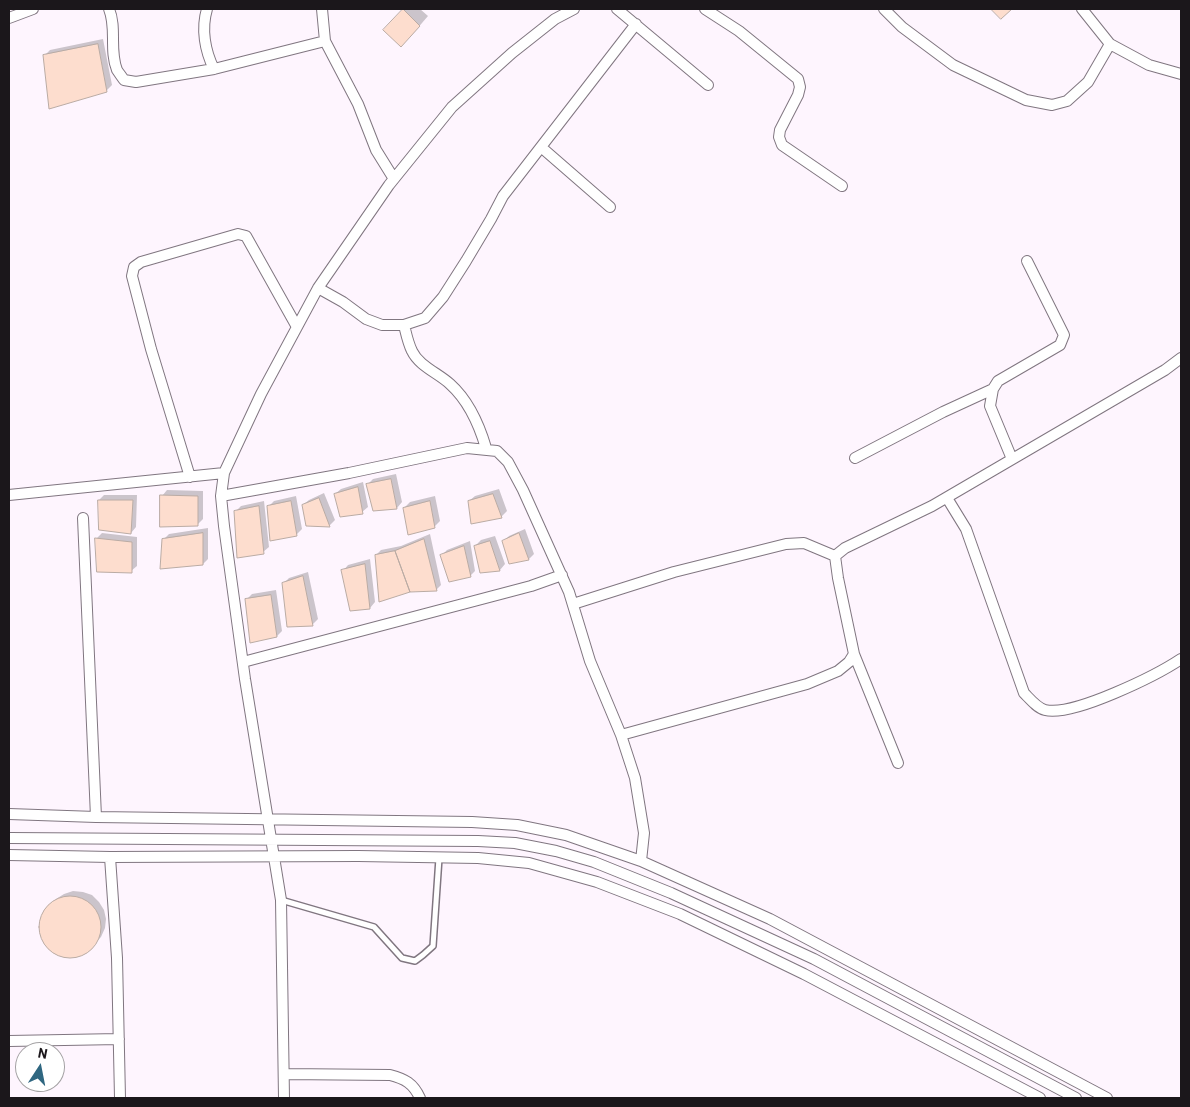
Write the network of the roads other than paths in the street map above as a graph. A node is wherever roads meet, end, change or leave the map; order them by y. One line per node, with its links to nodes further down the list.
1 (33, 9): 10 (street)
2 (109, 9): 14 (street)
3 (207, 9): 14 (street)
4 (322, 9): 12 (street)
5 (574, 9): 18 (street)
6 (617, 9): 11 (street)
7 (705, 9): 19 (street)
8 (884, 9): 13 (street)
9 (1082, 9): 13 (street)
10 (9, 18)
11 (636, 24): 16 (street); 17 (street)
12 (325, 41): 14 (street); 18 (street)
13 (1110, 44): 15 (street)
14 (214, 69)
15 (1181, 74)
16 (708, 85)
17 (541, 147): 20 (street); 23 (street)
18 (394, 179): 22 (street)
19 (842, 186)
20 (610, 207)
21 (1027, 261): 26 (street)
22 (318, 288): 23 (street); 24 (street)
23 (404, 325): 27 (street)
24 (297, 327): 30 (street); 31 (street)
25 (1181, 358): 29 (street)
26 (993, 389): 28 (street); 29 (street)
27 (486, 448): 33 (street); 37 (street)
28 (855, 458)
29 (1012, 459): 34 (street)
30 (224, 473): 31 (street); 33 (street)
31 (190, 477): 32 (street)
32 (9, 495)
33 (221, 496): 41 (street)
34 (947, 498): 36 (street); 40 (street)
35 (83, 518): 45 (street)
36 (835, 556): 38 (street); 39 (street)
37 (562, 575): 38 (street); 41 (street)
38 (573, 604): 42 (street)
39 (854, 654): 42 (street); 43 (street)
40 (1181, 659)
41 (243, 662): 46 (street)
42 (621, 735): 53 (street)
43 (898, 763)
44 (9, 814): 45 (street)
45 (96, 817): 46 (street)
46 (267, 820): 48 (street); 53 (street)
47 (9, 838): 48 (street)
48 (271, 840): 51 (street); 62 (street)
49 (9, 854): 50 (street)
50 (110, 857): 51 (street); 55 (street)
51 (274, 857): 52 (street); 54 (street)
52 (439, 857): 54 (lane); 61 (street)
53 (641, 861): 63 (street)
54 (281, 900): 57 (street)
55 (119, 1039): 56 (street); 58 (street)
56 (9, 1041)
57 (284, 1074): 59 (street); 60 (street)
58 (120, 1098)
59 (284, 1098)
60 (420, 1098)
61 (1040, 1098)
62 (1076, 1098)
63 (1107, 1098)

